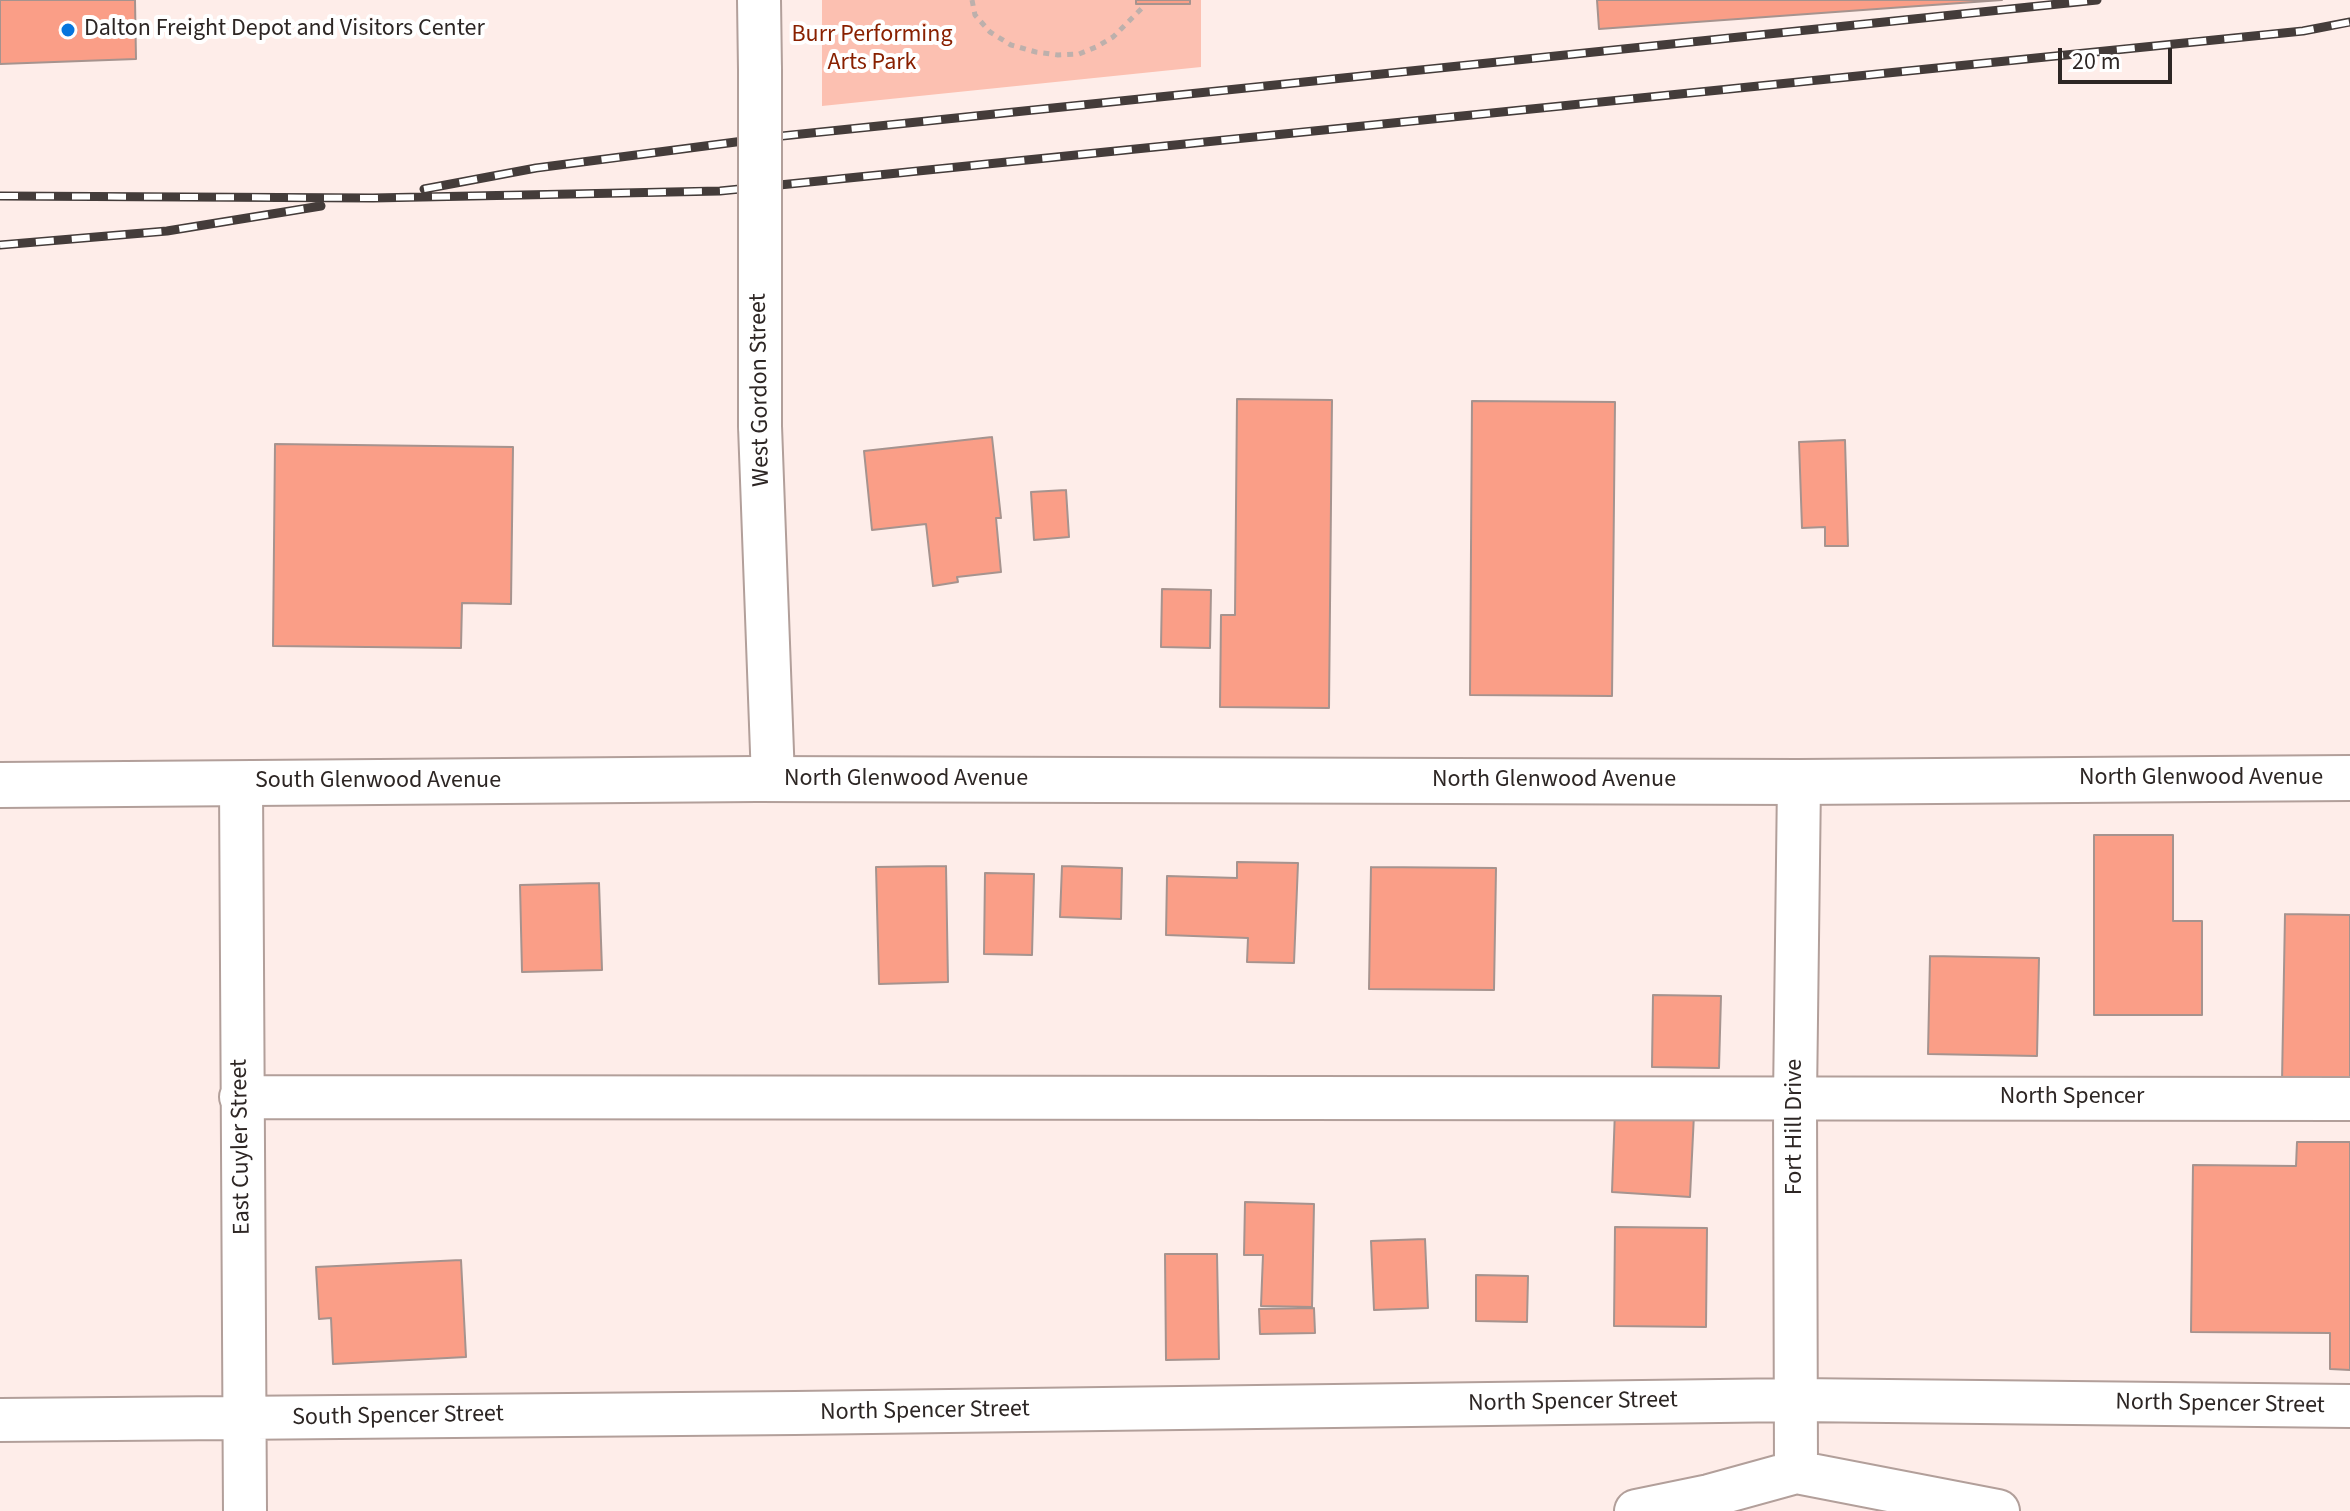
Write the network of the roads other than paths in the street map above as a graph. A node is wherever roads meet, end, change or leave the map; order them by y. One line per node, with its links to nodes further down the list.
1 (759, 0): 3 (street, West Gordon Street, bridge)
2 (2350, 778): 4 (main road, North Glenwood Avenue)
3 (765, 779): 4 (main road, North Glenwood Avenue); 5 (main road, South Glenwood Avenue)
4 (1799, 782): 8 (street, Fort Hill Drive)
5 (241, 783): 6 (main road, South Glenwood Avenue); 7 (street, East Cuyler Street)
6 (0, 785)
7 (241, 1097): 8 (street, North Spencer); 13 (street, East Cuyler Street)
8 (1795, 1098): 9 (street, North Spencer); 10 (street, Fort Hill Drive)
9 (2350, 1099)
10 (1796, 1400): 11 (street, North Spencer Street); 12 (street, North Spencer Street); 15 (street, Fort Hill Drive)
11 (2350, 1406)
12 (795, 1413): 13 (street, South Spencer Street)
13 (245, 1419): 14 (street, South Spencer Street); 16 (street, East Cuyler Street)
14 (0, 1420)
15 (1796, 1472): 17 (street); 18 (street)
16 (245, 1511)
17 (1636, 1511)
18 (1998, 1511)

